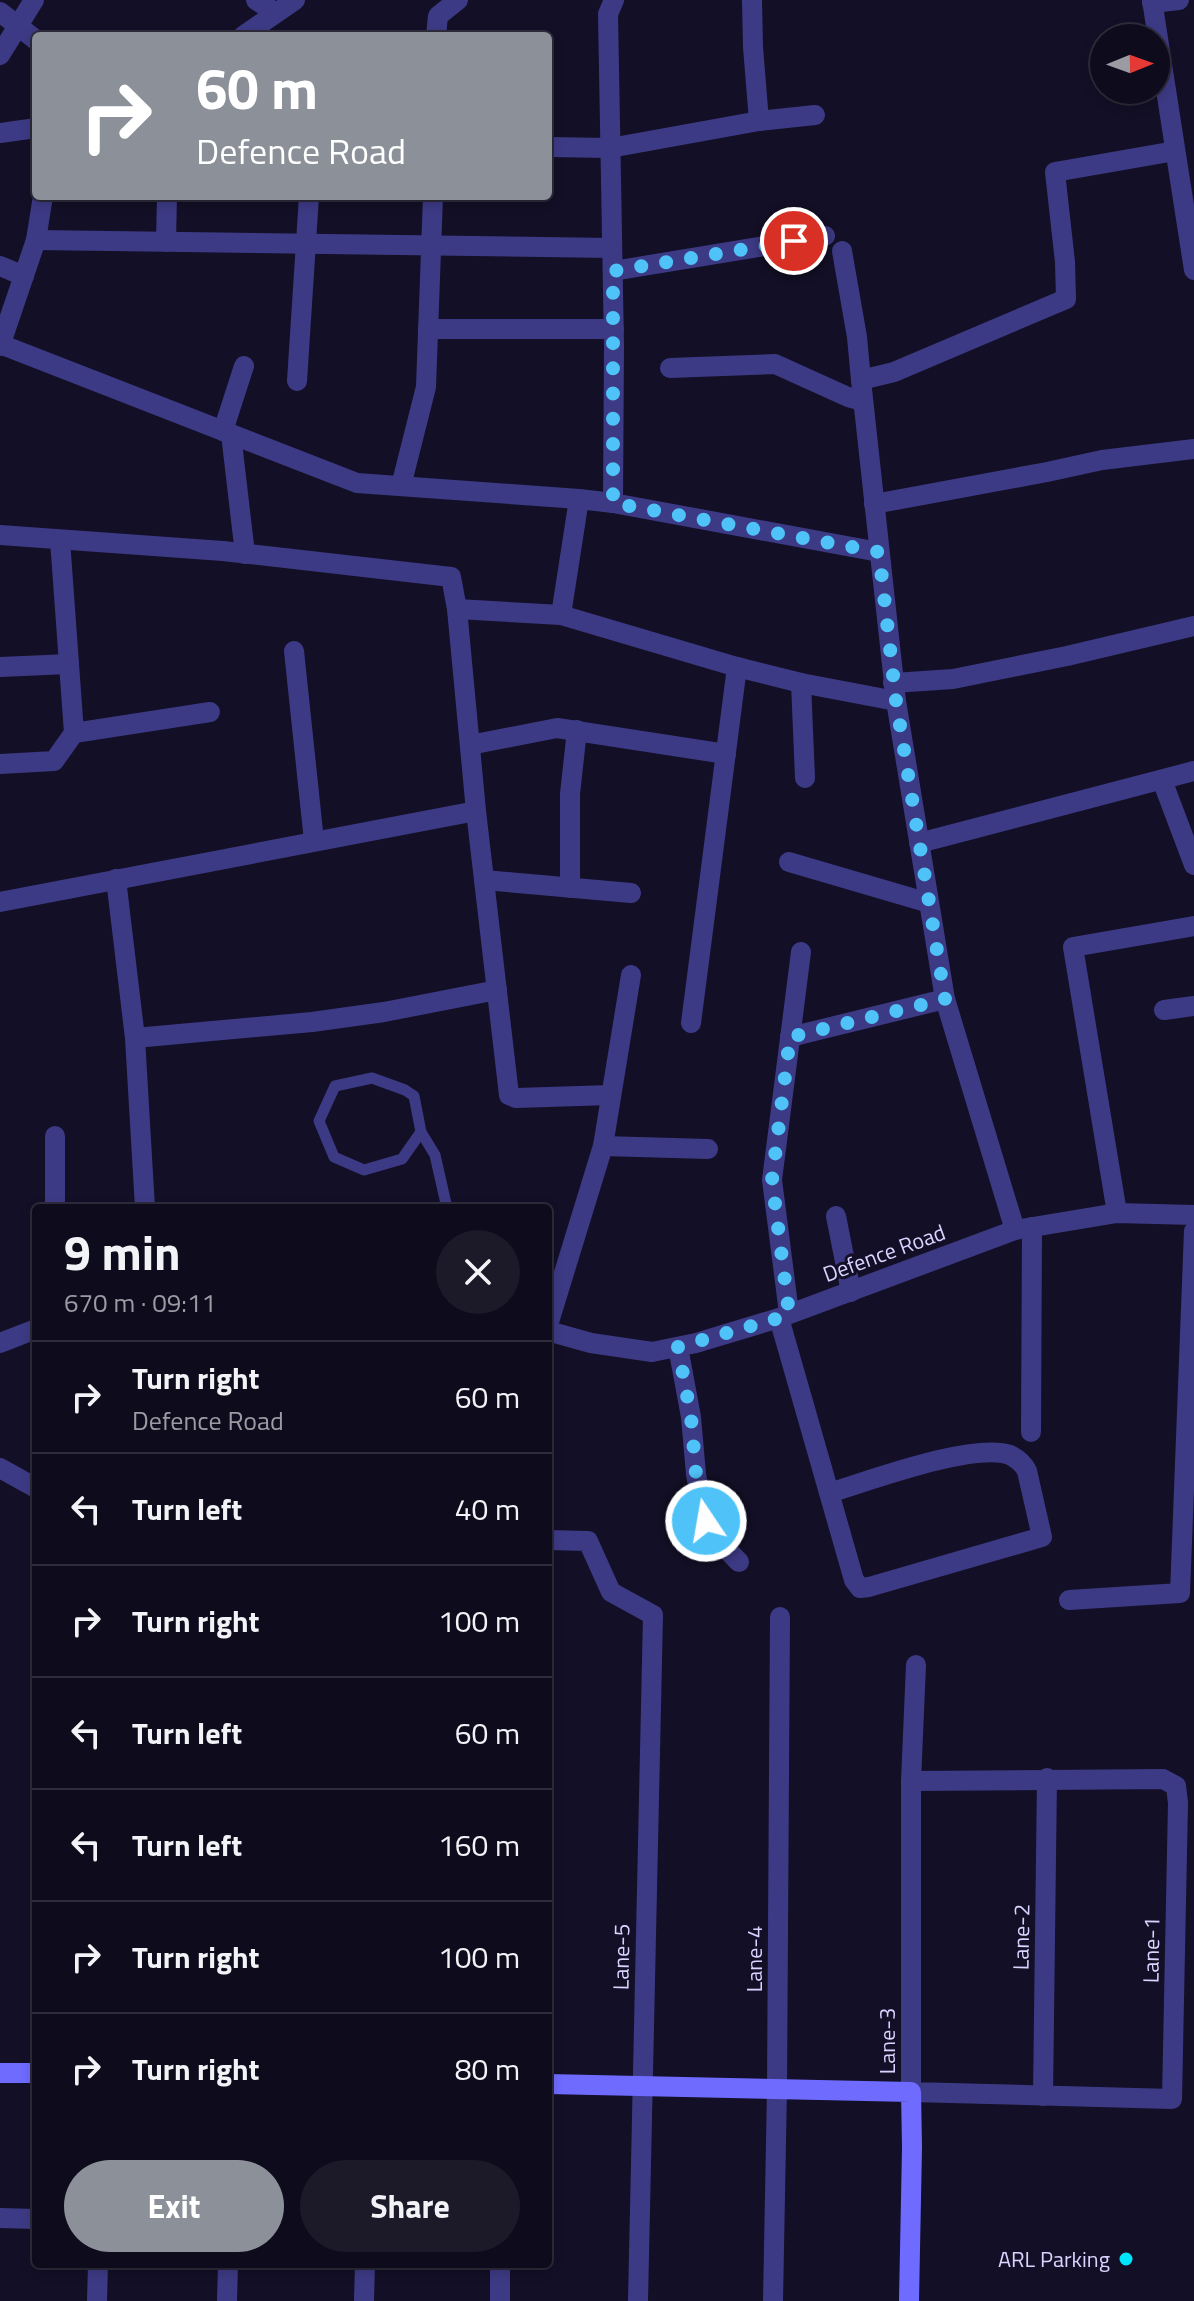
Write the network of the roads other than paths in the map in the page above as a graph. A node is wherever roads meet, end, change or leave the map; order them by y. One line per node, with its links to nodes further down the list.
1 (34, 0): 11 (street)
2 (256, 0): 10 (street)
3 (295, 0): 10 (street)
4 (458, 0): 13 (street)
5 (614, 0): 21 (street)
6 (752, 0): 17 (street)
7 (1179, 0): 8 (street)
8 (1152, 2): 22 (street)
9 (0, 12): 11 (street)
10 (276, 13): 12 (street)
11 (19, 25): 14 (street); 15 (street)
12 (249, 32)
13 (436, 32)
14 (32, 36)
15 (0, 55)
16 (815, 115): 17 (street)
17 (759, 121): 21 (street)
18 (32, 129): 19 (street)
19 (0, 133)
20 (552, 147): 21 (street)
21 (610, 148): 32 (street)
22 (1175, 151): 35 (street); 43 (street)
23 (42, 200): 28 (street)
24 (167, 200): 29 (street)
25 (309, 200): 30 (street)
26 (433, 200): 31 (street)
27 (825, 236): 36 (street)
28 (36, 240): 29 (street); 37 (street)
29 (166, 242): 30 (street)
30 (307, 244): 31 (street); 44 (street)
31 (432, 245): 32 (street); 38 (street)
32 (612, 248): 36 (street)
33 (842, 251): 43 (street)
34 (0, 266): 37 (street)
35 (1194, 270)
36 (613, 271): 39 (street)
37 (24, 276): 40 (street)
38 (428, 329): 39 (street); 48 (street)
39 (614, 329): 50 (street)
40 (0, 345): 46 (street)
41 (244, 366): 46 (street)
42 (670, 368): 45 (street)
43 (861, 380): 45 (street)
44 (297, 381)
45 (863, 401): 51 (street)
46 (227, 432): 48 (street); 55 (street)
47 (1194, 449): 51 (street)
48 (401, 486): 49 (street)
49 (579, 499): 50 (street); 57 (street)
50 (613, 503): 54 (street)
51 (874, 504): 54 (street)
52 (0, 535): 53 (street)
53 (60, 540): 55 (street); 60 (street)
54 (879, 552): 64 (street)
55 (245, 554): 56 (street)
56 (457, 609): 57 (street); 68 (street)
57 (561, 615): 62 (street)
58 (1194, 626): 64 (street)
59 (294, 651): 75 (street)
60 (69, 664): 61 (street); 67 (street)
61 (0, 667)
62 (737, 667): 63 (street); 69 (street)
63 (801, 683): 64 (street); 72 (street)
64 (894, 692): 76 (street)
65 (210, 712): 67 (street)
66 (577, 730): 68 (street); 69 (street); 81 (street)
67 (74, 733): 70 (street)
68 (470, 745): 74 (street)
69 (726, 754): 92 (street)
70 (0, 764)
71 (1194, 771): 73 (street)
72 (805, 778)
73 (1162, 780): 76 (street); 78 (street)
74 (476, 811): 75 (street); 80 (street)
75 (314, 841): 79 (street)
76 (919, 843): 84 (street)
77 (789, 862): 84 (street)
78 (1194, 865)
79 (116, 879): 83 (street); 94 (street)
80 (484, 880): 81 (street); 88 (street)
81 (570, 888): 82 (street)
82 (631, 893)
83 (0, 902)
84 (929, 903): 89 (street)
85 (1194, 926): 105 (street)
86 (801, 952): 93 (street)
87 (631, 975): 95 (street)
88 (497, 990): 94 (street); 95 (street)
89 (945, 999): 93 (street); 108 (street)
90 (1194, 1006): 91 (street)
91 (1164, 1010)
92 (691, 1023)
93 (790, 1037): 112 (street)
94 (135, 1038): 100 (street)
95 (611, 1095): 98 (street)
96 (421, 1132): 96 (lane); 104 (lane)
97 (55, 1136): 101 (street)
98 (603, 1146): 99 (street); 111 (street)
99 (708, 1149)
100 (143, 1179): 102 (street); 103 (street)
101 (55, 1204)
102 (145, 1204)
103 (157, 1204)
104 (446, 1204)
105 (1117, 1213): 106 (street, Defence Road); 108 (street, Defence Road)
106 (1194, 1215)
107 (836, 1216): 110 (street)
108 (1023, 1229): 110 (street, Defence Road); 117 (street)
109 (1194, 1231): 123 (street)
110 (851, 1292): 112 (street, Defence Road)
111 (552, 1312)
112 (784, 1316): 116 (street, Defence Road); 120 (street)
113 (32, 1331): 115 (street)
114 (552, 1332): 116 (street, Defence Road)
115 (0, 1343)
116 (678, 1347): 122 (street)
117 (1031, 1432)
118 (0, 1468): 119 (street)
119 (32, 1486)
120 (829, 1493): 120 (street)
121 (552, 1540): 132 (street, Lane-5)
122 (739, 1562)
123 (1187, 1591): 124 (street)
124 (1069, 1600)
125 (780, 1617): 133 (street, Lane-4)
126 (916, 1665): 128 (street, Lane-3)
127 (1047, 1778): 128 (street); 135 (street, Lane-2); 135 (street, Lane-1)
128 (911, 1781): 134 (street, Lane-3)
129 (0, 2073): 130 (street)
130 (32, 2073)
131 (552, 2084): 132 (street)
132 (642, 2086): 133 (street); 146 (street, Lane-5)
133 (777, 2089): 134 (street); 147 (street, Lane-4)
134 (911, 2092): 135 (street); 148 (street, Lane-3)
135 (1043, 2096)
136 (0, 2218): 137 (street)
137 (32, 2219)
138 (98, 2268): 142 (street)
139 (228, 2268): 143 (street)
140 (365, 2268): 144 (street)
141 (500, 2268): 145 (street)
142 (97, 2301)
143 (227, 2301)
144 (364, 2301)
145 (500, 2301)
146 (638, 2301)
147 (773, 2301)
148 (909, 2301)

